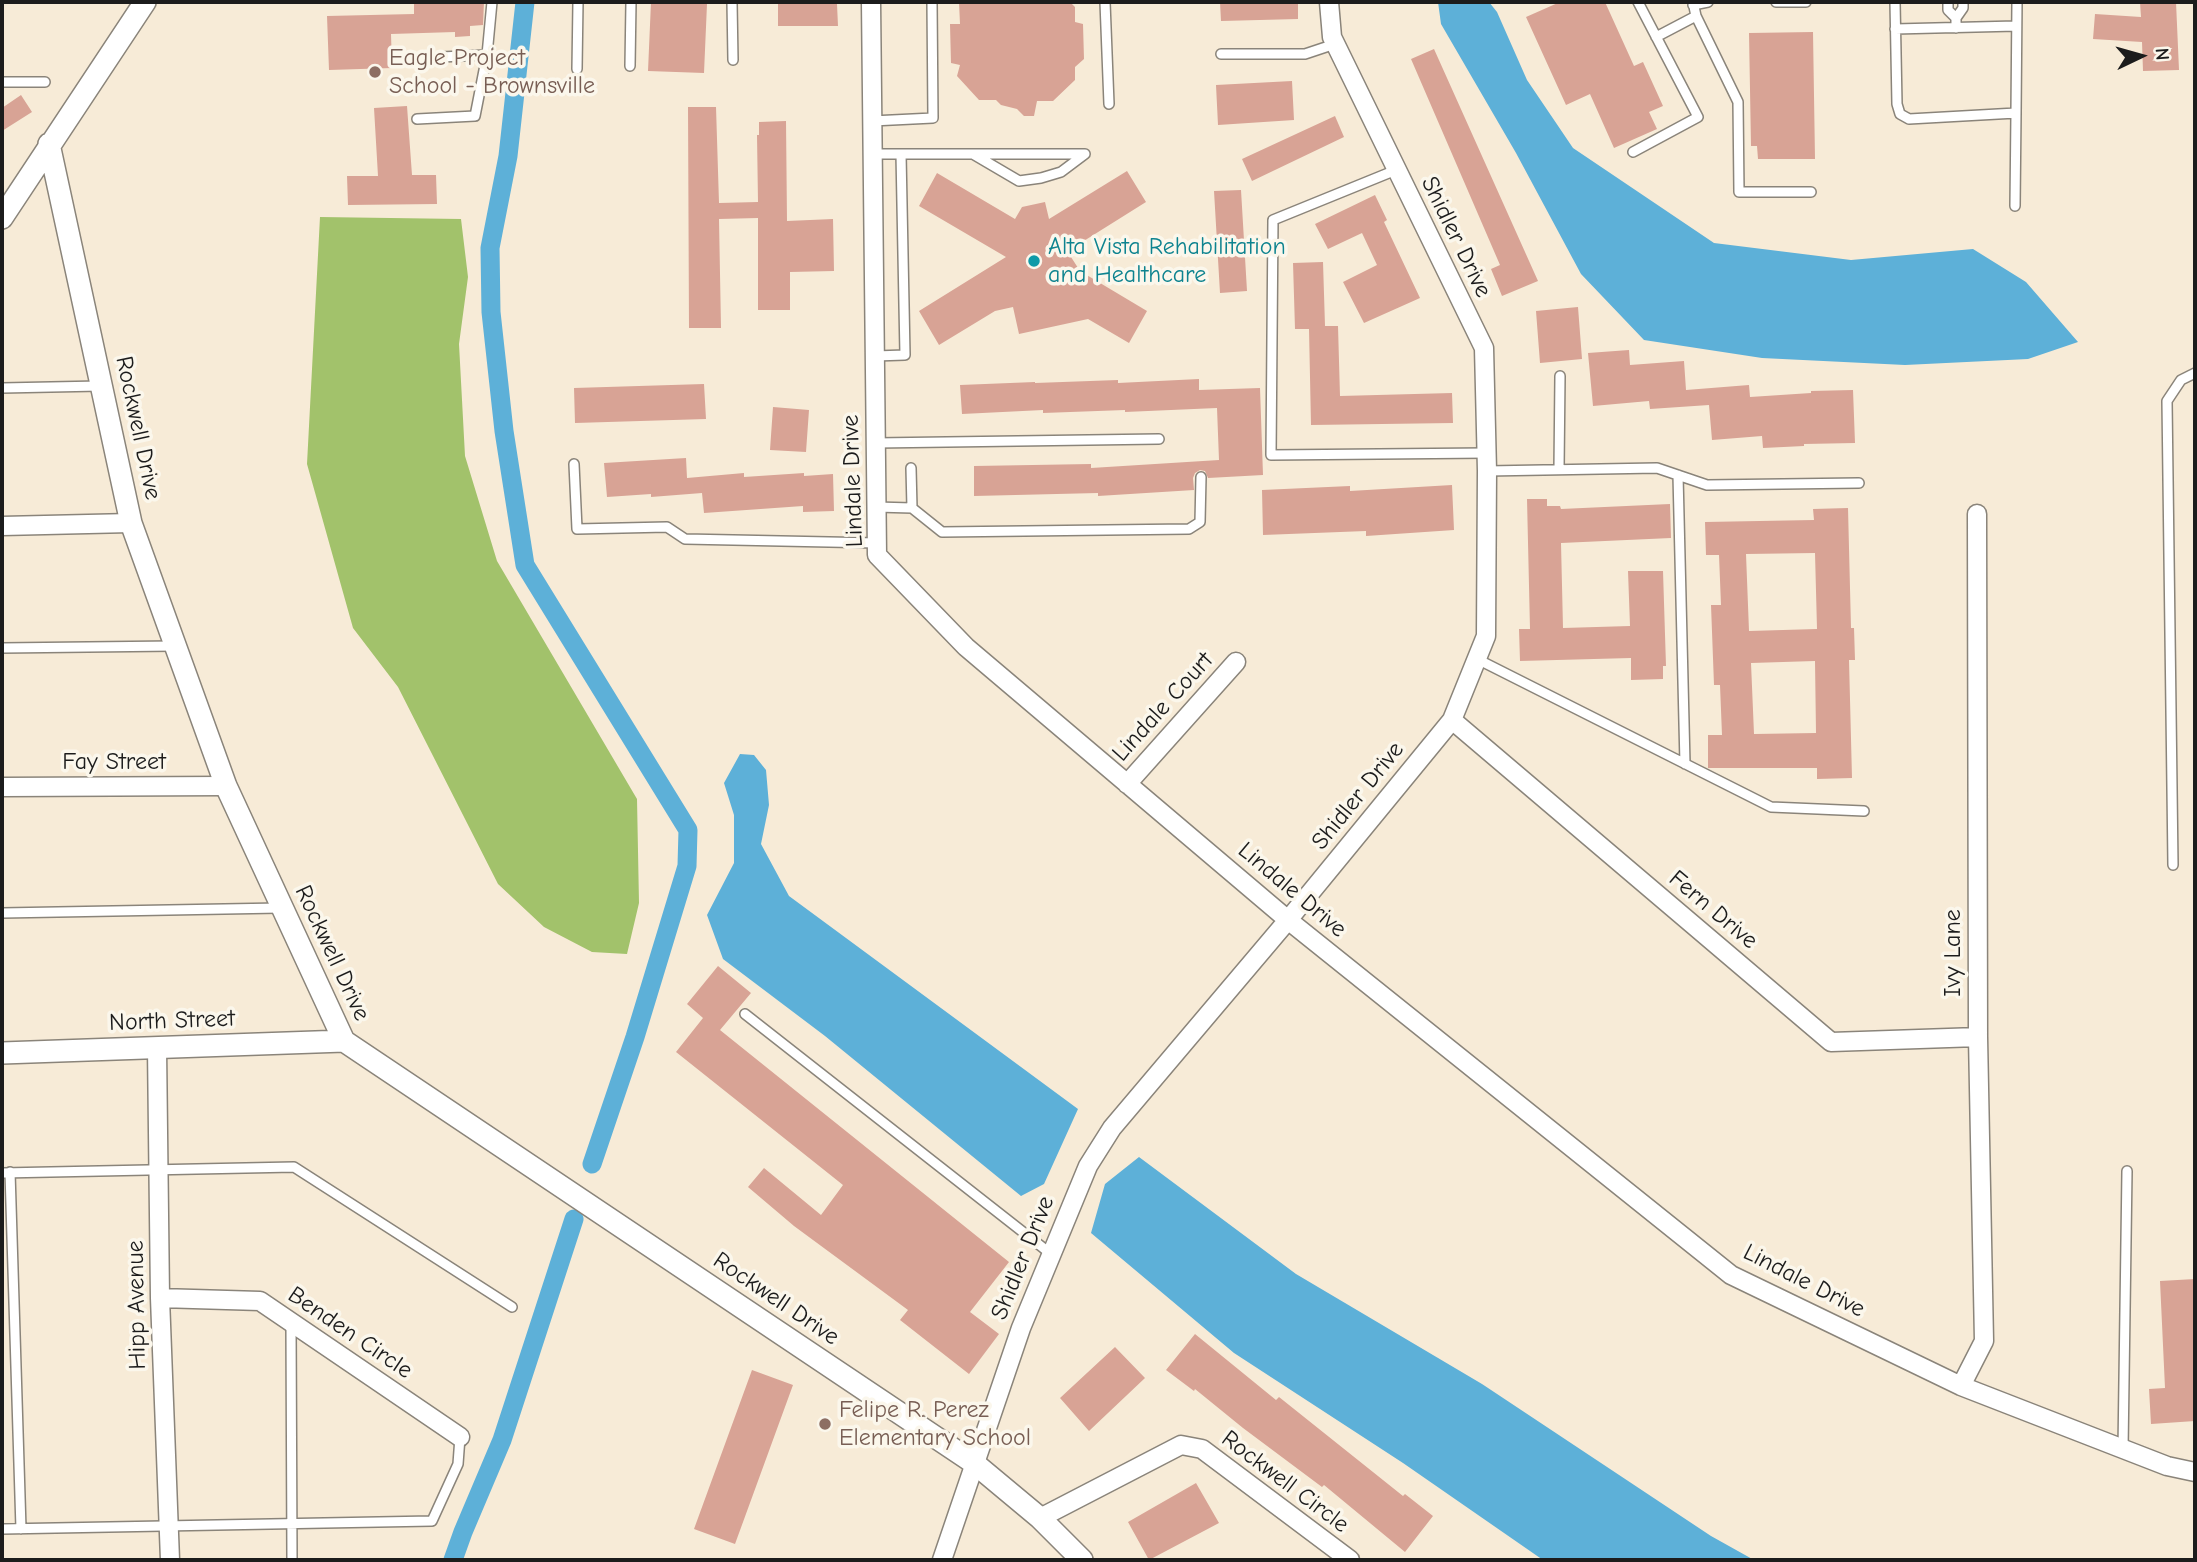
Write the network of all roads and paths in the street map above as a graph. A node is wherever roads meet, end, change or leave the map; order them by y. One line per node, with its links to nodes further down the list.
1 (145, 2): 37 (street)
2 (492, 2): 26 (lane)
3 (578, 2): 30 (lane)
4 (631, 2): 29 (lane)
5 (732, 2): 28 (lane)
6 (871, 2): 36 (street, Lindale Drive)
7 (932, 2): 36 (lane)
8 (1105, 2): 33 (lane)
9 (1329, 2): 24 (street, Shidler Drive)
10 (1638, 2): 23 (lane)
11 (1708, 2): 18 (lane)
12 (1776, 2): 13 (lane)
13 (1806, 2)
14 (1895, 2): 22 (lane)
15 (1948, 2): 20 (lane)
16 (1963, 2): 20 (lane)
17 (2017, 2): 21 (lane)
18 (1693, 3): 19 (lane)
19 (1696, 16): 23 (lane); 43 (lane)
20 (1956, 22): 21 (lane); 22 (lane)
21 (2016, 26): 34 (lane)
22 (1895, 29): 34 (lane)
23 (1656, 37): 38 (lane)
24 (1335, 44): 25 (lane); 42 (street, Shidler Drive)
25 (1221, 54)
26 (487, 55): 27 (lane); 35 (lane)
27 (417, 58)
28 (733, 60)
29 (630, 66)
30 (577, 69)
31 (2, 82): 32 (lane)
32 (45, 82)
33 (1109, 104)
34 (2016, 113): 44 (lane)
35 (417, 118)
36 (872, 121): 39 (street, Lindale Drive)
37 (49, 144): 45 (street); 49 (street, Rockwell Drive)
38 (1633, 152)
39 (873, 154): 40 (lane); 46 (street, Lindale Drive)
40 (901, 154): 41 (lane); 46 (lane)
41 (973, 154): 41 (lane)
42 (1396, 170): 53 (street, Shidler Drive); 53 (lane)
43 (1811, 192)
44 (2015, 205)
45 (2, 218)
46 (875, 356): 52 (street, Lindale Drive)
47 (2195, 373): 76 (lane)
48 (1560, 376): 56 (lane)
49 (102, 386): 50 (lane); 63 (street, Rockwell Drive)
50 (2, 388)
51 (1159, 439): 52 (lane)
52 (876, 443): 60 (street, Lindale Drive)
53 (1487, 462): 56 (lane); 68 (street, Shidler Drive)
54 (574, 464): 65 (lane)
55 (911, 468): 61 (lane)
56 (1559, 469): 57 (lane)
57 (1678, 475): 59 (lane); 71 (lane)
58 (1201, 477): 61 (lane)
59 (1859, 483)
60 (876, 508): 61 (lane); 65 (street, Lindale Drive)
61 (912, 509)
62 (1977, 514): 81 (street, Ivy Lane)
63 (131, 523): 64 (street); 66 (street, Rockwell Drive)
64 (2, 526)
65 (877, 543): 72 (street, Lindale Drive)
66 (176, 646): 67 (lane); 73 (street, Rockwell Drive)
67 (2, 648)
68 (1477, 659): 70 (street, Shidler Drive); 71 (lane)
69 (1236, 662): 72 (street, Lindale Court)
70 (1452, 720): 79 (street, Shidler Drive); 81 (street, Fern Drive)
71 (1685, 764): 75 (lane)
72 (1127, 784): 79 (street, Lindale Drive)
73 (226, 786): 74 (street, Fay Street); 77 (street, Rockwell Drive)
74 (2, 787)
75 (1864, 811)
76 (2173, 865)
77 (282, 908): 78 (lane); 82 (street, Rockwell Drive)
78 (2, 913)
79 (1288, 920): 88 (street, Shidler Drive); 92 (street, Lindale Drive)
80 (745, 1014): 88 (lane)
81 (1978, 1037): 92 (street, Ivy Lane)
82 (344, 1041): 83 (street, North Street); 95 (street, Rockwell Drive)
83 (157, 1048): 84 (street, North Street); 85 (street, Hipp Avenue)
84 (2, 1052)
85 (160, 1170): 87 (lane); 89 (street, Hipp Avenue); 90 (lane)
86 (2127, 1171): 94 (lane)
87 (6, 1172): 100 (lane)
88 (1051, 1254): 95 (street, Shidler Drive)
89 (160, 1298): 91 (street, Benden Circle); 99 (street, Hipp Avenue)
90 (512, 1307)
91 (290, 1324): 93 (street, Benden Circle); 98 (lane)
92 (1961, 1386): 94 (street, Lindale Drive)
93 (460, 1437): 98 (lane)
94 (2123, 1449): 96 (street, Lindale Drive)
95 (974, 1463): 97 (street, Rockwell Drive); 104 (street, Shidler Drive)
96 (2195, 1472)
97 (1040, 1518): 105 (street, Rockwell Drive); 106 (street, Rockwell Circle)
98 (291, 1524): 99 (lane); 103 (lane)
99 (169, 1526): 100 (lane); 102 (street, Hipp Avenue)
100 (21, 1528): 101 (lane)
101 (2, 1529)
102 (170, 1560)
103 (292, 1560)
104 (943, 1560)
105 (1082, 1560)
106 (1350, 1560)

